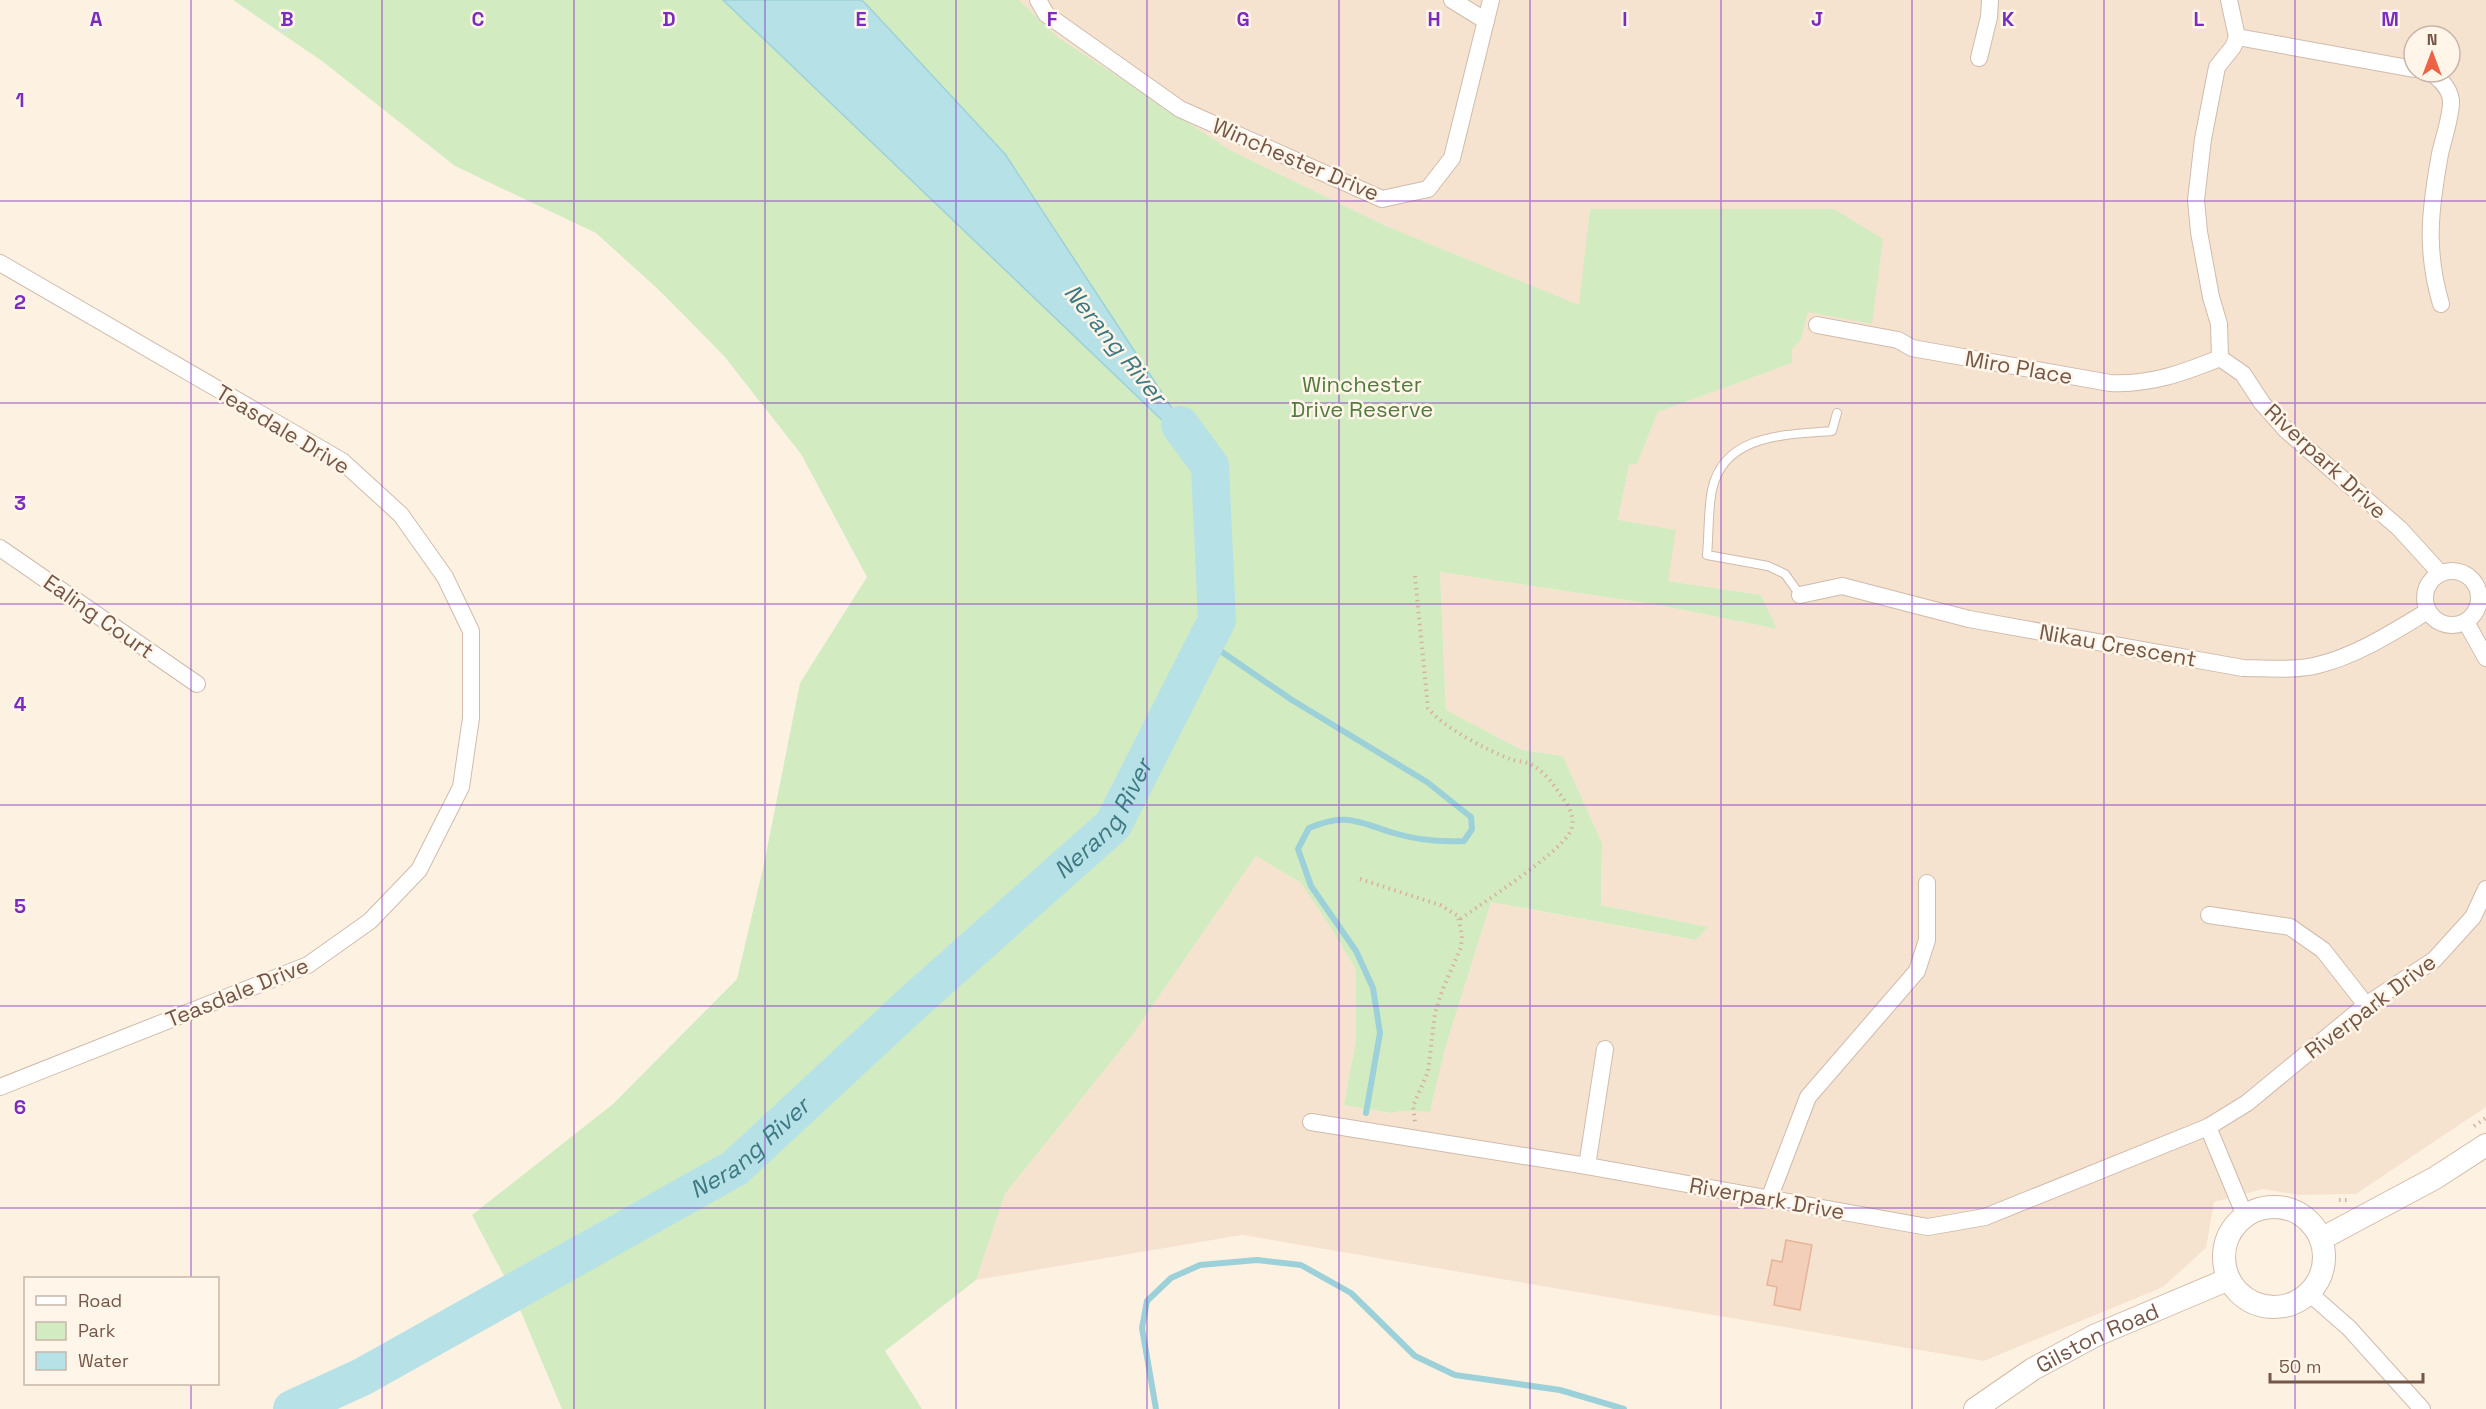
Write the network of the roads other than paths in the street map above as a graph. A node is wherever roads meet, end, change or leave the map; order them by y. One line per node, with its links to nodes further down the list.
1 (1038, 0): 6 (street, Winchester Drive)
2 (1452, 0): 6 (street)
3 (1491, 0): 6 (street, Winchester Drive)
4 (1990, 0): 8 (street)
5 (2229, 0): 7 (street)
6 (1486, 21)
7 (2237, 37): 9 (street); 14 (street)
8 (1979, 57)
9 (2402, 67)
10 (2445, 84): 12 (street)
11 (0, 263): 29 (street, Teasdale Drive)
12 (2441, 304)
13 (1816, 325): 14 (street, Miro Place)
14 (2220, 358): 17 (street, Riverpark Drive)
15 (1837, 413): 19 (lane)
16 (0, 548): 23 (street, Ealing Court)
17 (2440, 573): 18 (street); 20 (street)
18 (2481, 581): 21 (street)
19 (1800, 595): 20 (street, Nikau Crescent)
20 (2428, 611): 21 (street)
21 (2466, 622): 22 (street)
22 (2486, 658)
23 (197, 684)
24 (1927, 883): 34 (street)
25 (2486, 889): 27 (street, Riverpark Drive)
26 (2209, 915): 27 (street)
27 (2366, 1005): 31 (street, Riverpark Drive)
28 (1605, 1049): 33 (street)
29 (0, 1087)
30 (1311, 1122): 33 (street, Riverpark Drive)
31 (2208, 1127): 34 (street, Riverpark Drive); 35 (street)
32 (2486, 1145): 36 (main road)
33 (1587, 1166): 34 (street, Riverpark Drive)
34 (1769, 1199)
35 (2245, 1216): 36 (main road); 37 (main road)
36 (2321, 1239): 38 (main road)
37 (2229, 1279): 38 (main road); 39 (main road, Gilston Road)
38 (2309, 1293): 40 (street)
39 (1976, 1409)
40 (2422, 1409)

